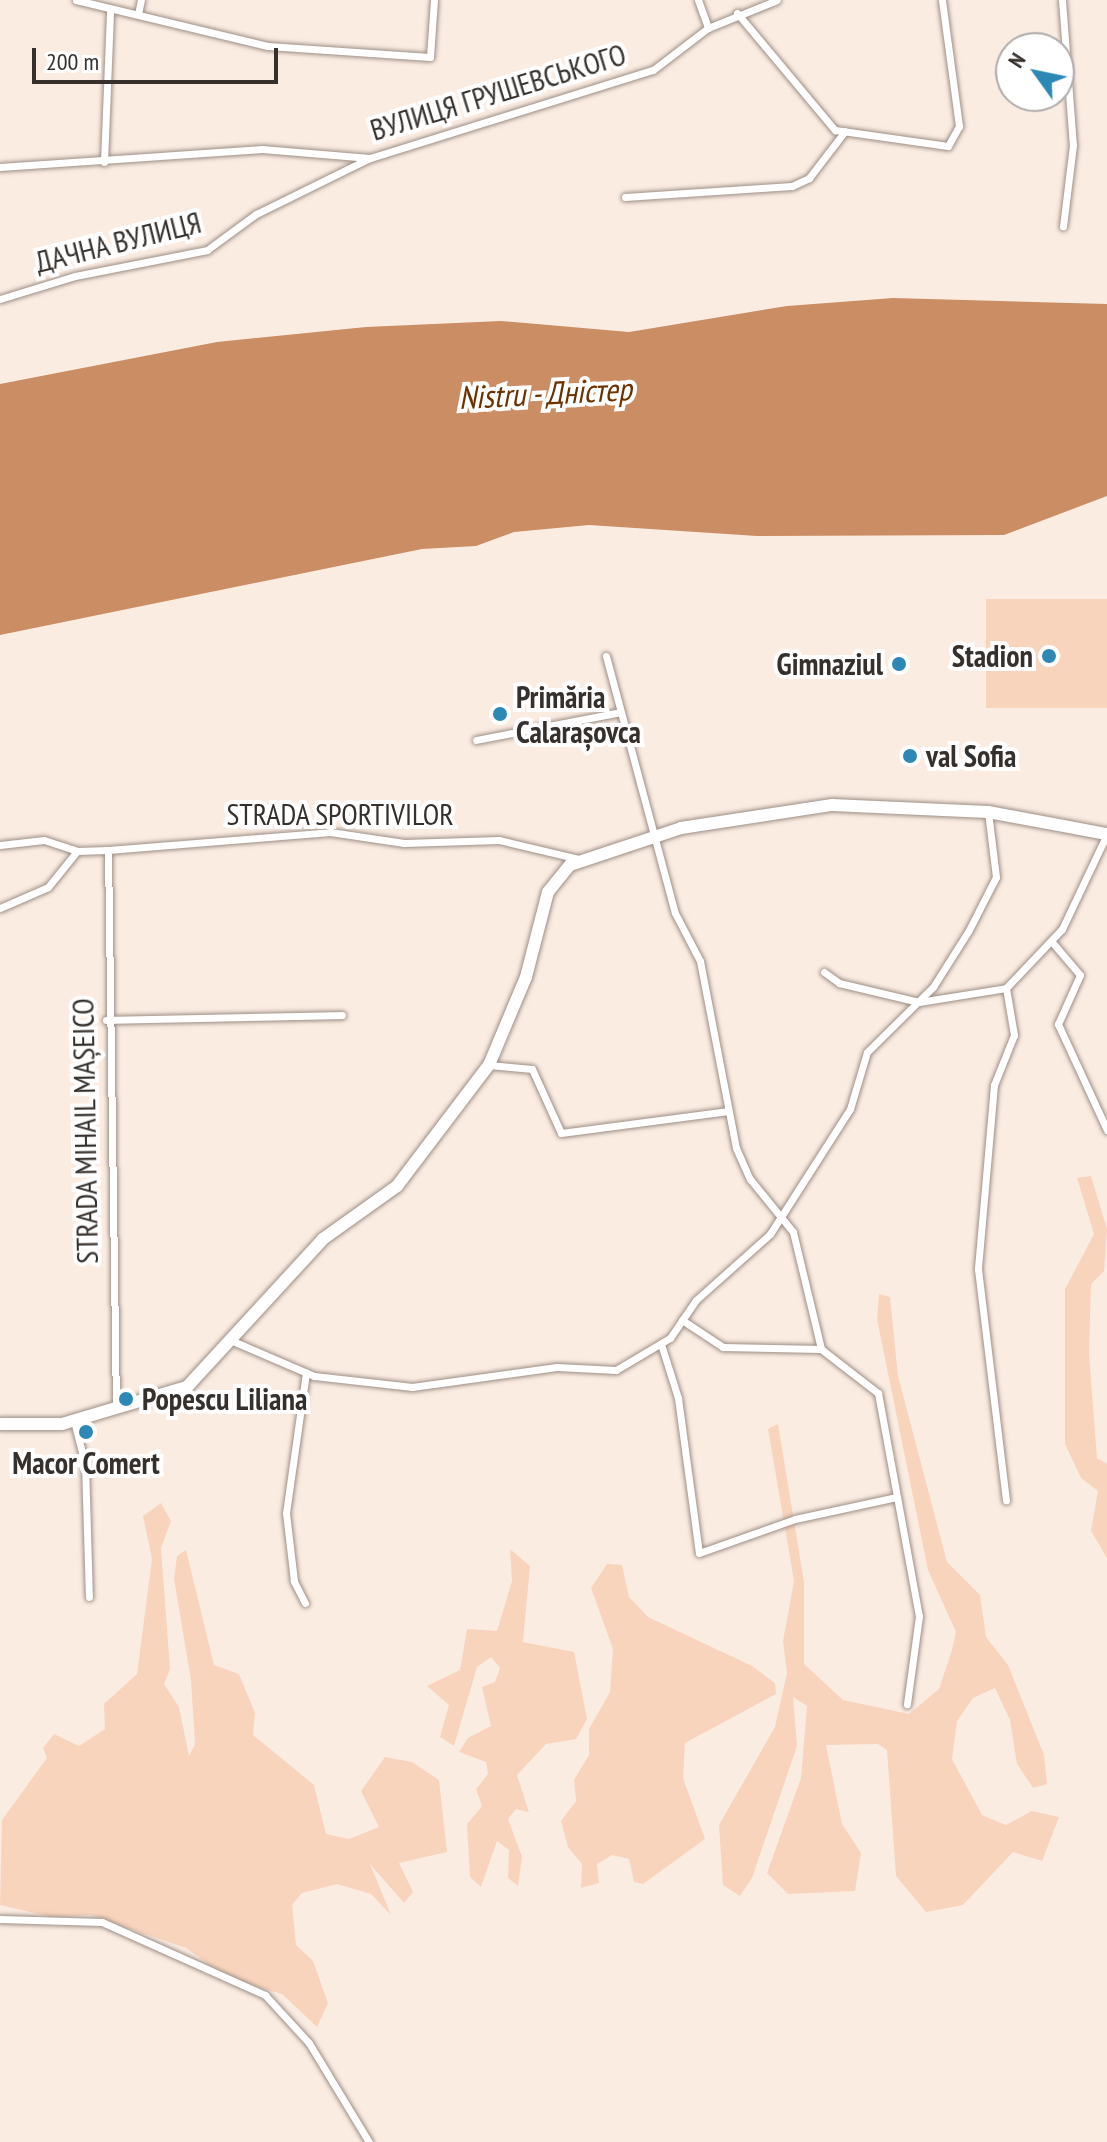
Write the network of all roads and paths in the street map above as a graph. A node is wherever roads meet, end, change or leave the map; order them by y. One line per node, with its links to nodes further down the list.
1 (76, 0): 8 (street)
2 (141, 0): 10 (street)
3 (434, 0): 10 (street)
4 (698, 0): 11 (street)
5 (777, 0): 9 (street, ВУЛИЦЯ ГРУШЕВСЬКОГО)
6 (942, 0): 12 (street)
7 (1062, 0): 17 (street)
8 (110, 11): 10 (street); 14 (street)
9 (737, 13): 11 (street, ВУЛИЦЯ ГРУШЕВСЬКОГО); 12 (street)
10 (138, 14)
11 (708, 28): 13 (street, ВУЛИЦЯ ГРУШЕВСЬКОГО)
12 (845, 131): 16 (street)
13 (370, 158): 14 (street, ВУЛИЦЯ ГРУШЕВСЬКОГО); 18 (street, ДАЧНА ВУЛИЦЯ)
14 (104, 162): 15 (street, ВУЛИЦЯ ГРУШЕВСЬКОГО)
15 (0, 167)
16 (625, 197)
17 (1063, 226)
18 (0, 299)
19 (606, 656): 20 (street)
20 (616, 713): 21 (street); 24 (street)
21 (476, 740)
22 (988, 812): 23 (main road); 24 (main road); 33 (street)
23 (1107, 834): 30 (street)
24 (655, 838): 28 (main road); 37 (street)
25 (0, 845): 27 (street, STRADA SPORTIVILOR)
26 (108, 850): 27 (street, STRADA SPORTIVILOR); 28 (street, STRADA SPORTIVILOR); 35 (street, STRADA MIHAIL MAȘEICO)
27 (77, 851): 29 (street)
28 (584, 861): 36 (main road)
29 (0, 908)
30 (1052, 942): 32 (street); 38 (street)
31 (824, 972): 33 (street)
32 (1006, 988): 33 (street); 49 (street)
33 (913, 1001): 39 (street)
34 (342, 1015): 35 (street)
35 (106, 1020): 45 (street, STRADA MIHAIL MAȘEICO)
36 (489, 1065): 37 (street); 41 (main road)
37 (727, 1111): 39 (street)
38 (1107, 1130)
39 (780, 1218): 40 (street); 43 (street)
40 (682, 1320): 42 (street); 43 (street)
41 (235, 1342): 44 (street); 45 (main road)
42 (661, 1344): 44 (street); 48 (street)
43 (821, 1349): 48 (street)
44 (306, 1372): 51 (street)
45 (116, 1411): 46 (main road)
46 (74, 1421): 47 (main road); 50 (street)
47 (0, 1424)
48 (897, 1497): 52 (street)
49 (1006, 1500)
50 (89, 1597)
51 (305, 1603)
52 (907, 1704)
53 (0, 1919): 54 (street)
54 (369, 2142)

